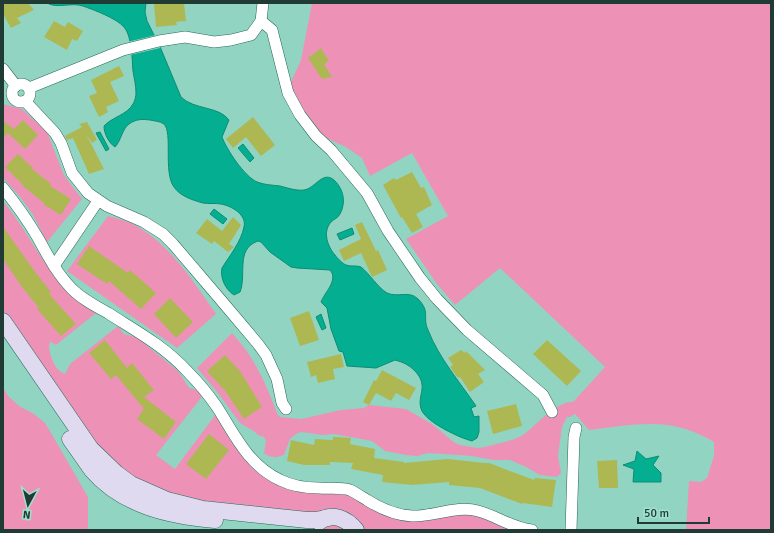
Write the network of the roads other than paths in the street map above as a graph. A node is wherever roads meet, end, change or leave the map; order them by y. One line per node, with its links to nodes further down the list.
1 (263, 3): 2 (street)
2 (261, 21): 4 (street); 13 (street)
3 (3, 69): 5 (street)
4 (29, 88): 5 (street); 6 (street)
5 (10, 93): 6 (street)
6 (25, 101): 8 (street)
7 (3, 188): 9 (street)
8 (98, 201): 9 (street); 12 (street)
9 (54, 266): 19 (street)
10 (3, 321): 15 (main road)
11 (3, 340): 16 (main road)
12 (286, 409)
13 (552, 412)
14 (576, 428): 20 (street)
15 (328, 518): 17 (main road); 18 (main road)
16 (294, 530)
17 (316, 530)
18 (356, 530)
19 (532, 530)
20 (571, 530)

